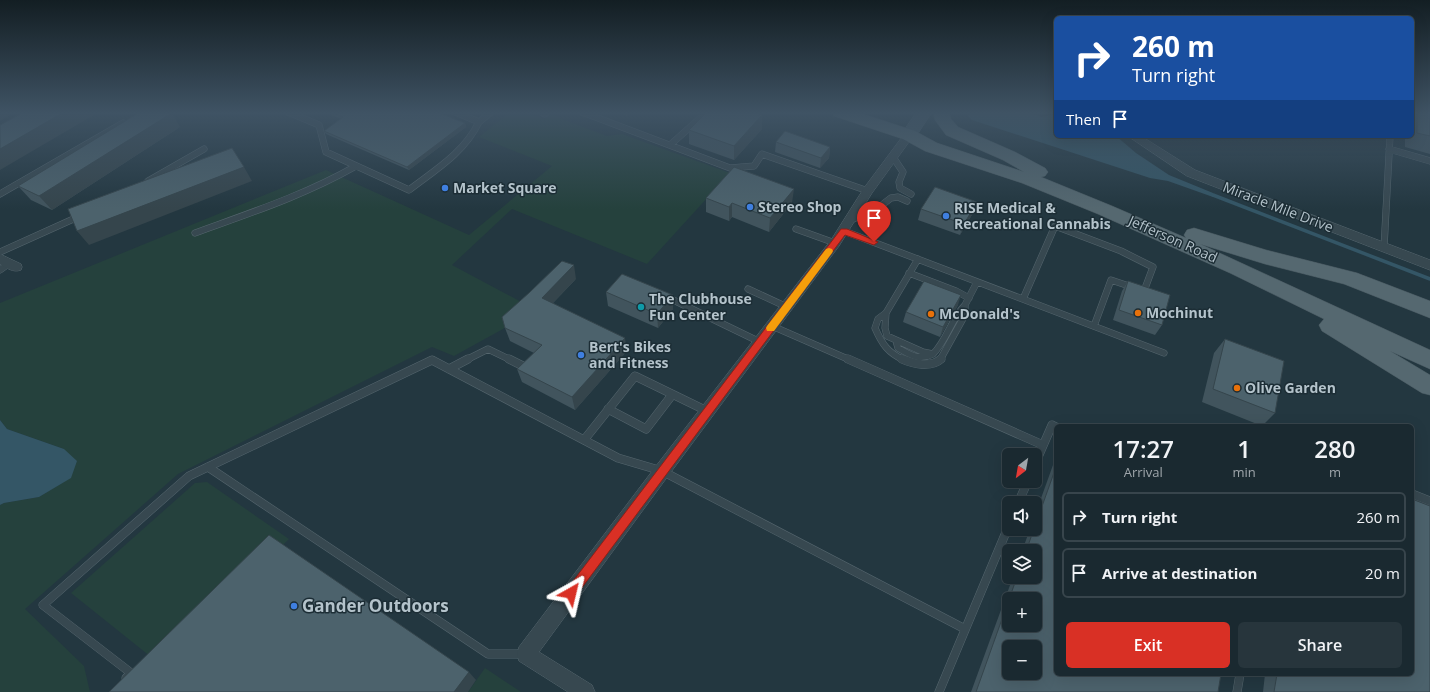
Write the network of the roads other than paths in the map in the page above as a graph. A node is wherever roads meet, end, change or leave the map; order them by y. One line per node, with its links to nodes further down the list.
1 (86, 144): 19 (lane)
2 (324, 144): 15 (lane)
3 (465, 144): 15 (lane)
4 (902, 144): 13 (street)
5 (926, 144): 31 (main road, Jefferson Road)
6 (954, 144): 16 (main road, Jefferson Road)
7 (982, 144): 16 (main road)
8 (1146, 144): 27 (street, Miracle Mile Drive)
9 (1389, 144): 12 (lane)
10 (670, 145): 18 (lane)
11 (204, 149): 17 (lane)
12 (1389, 149): 14 (lane); 27 (lane)
13 (893, 157): 18 (street); 20 (lane)
14 (1430, 160)
15 (356, 166): 25 (lane)
16 (1040, 172): 26 (main road, Jefferson Road)
17 (142, 184)
18 (868, 191): 24 (street)
19 (0, 194)
20 (911, 194)
21 (907, 201): 24 (lane)
22 (87, 212): 28 (lane)
23 (796, 229): 24 (lane)
24 (843, 232): 29 (lane); 39 (street)
25 (195, 233)
26 (1194, 235): 40 (main road); 45 (main road, Jefferson Road)
27 (1384, 248): 30 (street, Miracle Mile Drive)
28 (0, 252)
29 (918, 259): 32 (lane); 33 (lane)
30 (1430, 265)
31 (1238, 268): 47 (main road, Jefferson Road); 50 (main road)
32 (909, 273): 36 (lane); 41 (lane)
33 (977, 282): 36 (lane); 37 (lane)
34 (748, 289): 39 (lane)
35 (659, 293): 44 (lane)
36 (968, 298): 38 (lane)
37 (1023, 299): 43 (lane); 43 (lane)
38 (965, 305): 41 (lane); 41 (lane)
39 (787, 307): 42 (street)
40 (1430, 310)
41 (886, 313)
42 (772, 326): 44 (street); 56 (lane)
43 (1094, 326): 46 (lane)
44 (760, 342): 53 (street)
45 (1430, 344)
46 (1164, 353)
47 (1430, 360)
48 (527, 368): 49 (lane)
49 (449, 369): 55 (lane); 58 (lane)
50 (1430, 386)
51 (672, 395): 52 (lane); 52 (lane); 53 (lane)
52 (608, 409): 55 (lane)
53 (707, 412): 59 (street)
54 (1054, 426): 56 (lane)
55 (584, 440): 59 (lane)
56 (1043, 445): 57 (lane)
57 (1042, 448)
58 (208, 468): 64 (lane); 66 (lane)
59 (662, 471): 63 (lane); 64 (street)
60 (1414, 495): 61 (lane)
61 (1430, 501)
62 (1004, 536): 63 (lane)
63 (965, 629): 68 (lane)
64 (526, 654): 67 (street)
65 (1240, 676): 69 (lane)
66 (122, 682)
67 (585, 692)
68 (939, 692)
69 (1237, 692)

